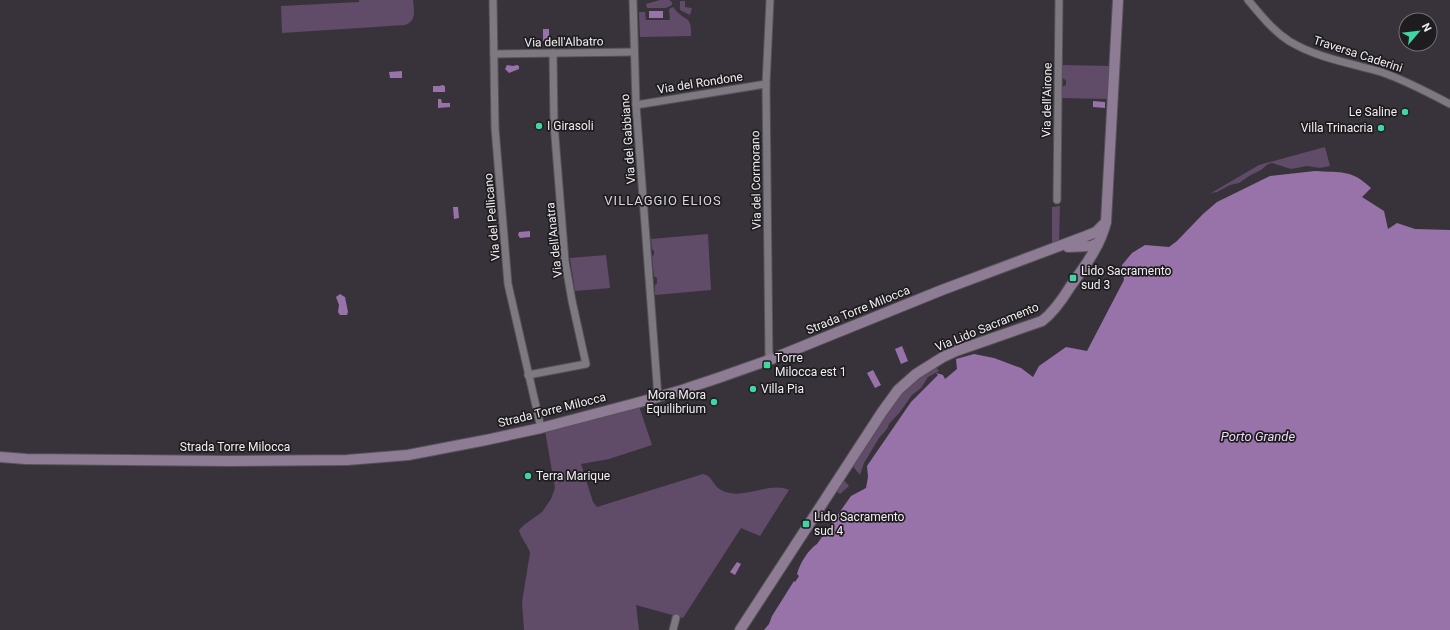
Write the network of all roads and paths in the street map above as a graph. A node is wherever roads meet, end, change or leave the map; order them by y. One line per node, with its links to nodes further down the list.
1 (493, 0): 9 (street, Via del Pellicano)
2 (633, 0): 7 (street, Via del Gabbiano)
3 (770, 0): 10 (street, Via del Cormorano)
4 (1059, 0): 13 (street, Via dell'Airone)
5 (1118, 0): 14 (street, Via Lido Sacramento)
6 (1248, 0): 12 (street, Traversa Caderini)
7 (634, 52): 8 (street, Via dell'Albatro); 11 (street, Via del Gabbiano)
8 (553, 53): 9 (street, Via dell'Albatro); 21 (street, Via dell'Anatra)
9 (494, 54): 21 (street, Via del Pellicano)
10 (766, 84): 11 (street, Via del Rondone); 20 (street, Via del Cormorano)
11 (636, 104): 22 (street, Via del Gabbiano)
12 (1450, 104)
13 (1057, 200)
14 (1106, 222): 15 (street, Strada Torre Milocca); 16 (street, Via Lido Sacramento)
15 (1086, 236): 16 (street); 18 (street, Strada Torre Milocca)
16 (1098, 243): 17 (street); 19 (street, Via Lido Sacramento)
17 (1073, 246): 18 (street); 19 (street)
18 (1058, 247): 20 (street, Strada Torre Milocca)
19 (1088, 262): 29 (street, Via Lido Sacramento)
20 (769, 360): 22 (street, Strada Torre Milocca)
21 (528, 375): 23 (street, Via del Pellicano)
22 (658, 397): 23 (street, Strada Torre Milocca)
23 (541, 428): 25 (street, Strada Torre Milocca)
24 (0, 457): 25 (street)
25 (26, 459): 26 (street)
26 (0, 464)
27 (676, 618): 28 (street)
28 (673, 630)
29 (740, 630)

